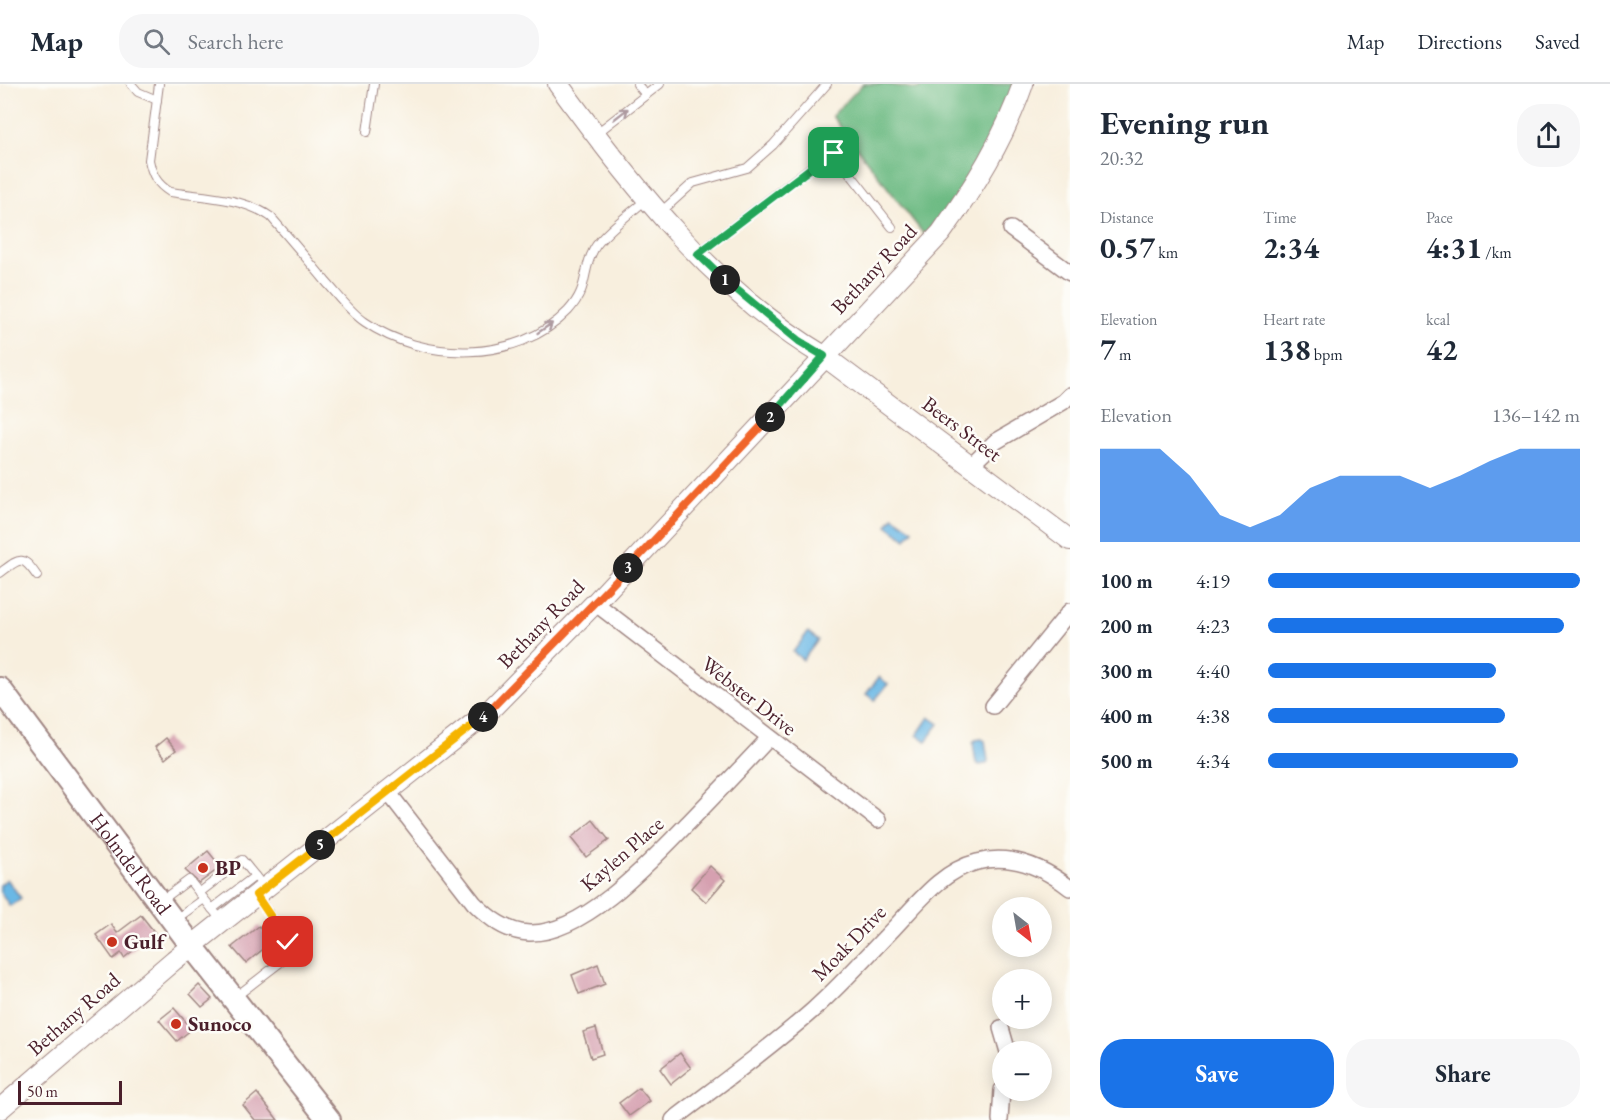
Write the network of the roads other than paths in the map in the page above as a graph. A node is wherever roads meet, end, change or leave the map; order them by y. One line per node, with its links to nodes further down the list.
1 (131, 84): 10 (lane)
2 (159, 84): 10 (lane)
3 (374, 84): 11 (lane)
4 (637, 84): 9 (lane)
5 (660, 84): 9 (lane)
6 (827, 84): 13 (lane)
7 (1023, 84): 18 (street, Bethany Road)
8 (563, 86): 12 (street, Beers Street)
9 (646, 95): 12 (lane, one-way to 9)
10 (157, 100): 13 (lane, one-way to 13)
11 (367, 132)
12 (596, 134): 13 (street, Beers Street)
13 (654, 206): 16 (street, Beers Street)
14 (892, 227): 16 (lane)
15 (1011, 229): 17 (street)
16 (698, 254): 18 (street, Beers Street)
17 (1070, 273)
18 (824, 356): 20 (street, Beers Street); 24 (street, Bethany Road)
19 (1070, 395): 20 (street)
20 (971, 465): 21 (street, Beers Street)
21 (1070, 540)
22 (0, 573): 23 (lane)
23 (37, 576)
24 (595, 603): 28 (street, Webster Drive); 29 (street, Bethany Road)
25 (1070, 611): 27 (street)
26 (0, 689): 34 (main road, Holmdel Road)
27 (993, 706)
28 (769, 738): 29 (street, Kaylen Place); 30 (street, Webster Drive)
29 (388, 792): 31 (street, Bethany Road)
30 (878, 820)
31 (258, 886): 33 (lane); 35 (street, Bethany Road); 38 (lane)
32 (1070, 888): 42 (street, Moak Drive)
33 (202, 896): 34 (lane); 35 (lane); 36 (lane)
34 (158, 902): 36 (main road, Holmdel Road)
35 (217, 915): 37 (street, Bethany Road)
36 (173, 922): 37 (main road, Holmdel Road)
37 (192, 946): 38 (main road, Holmdel Road); 40 (street, Bethany Road)
38 (233, 999): 41 (main road, Holmdel Road)
39 (1001, 1101): 43 (street)
40 (0, 1109)
41 (328, 1120)
42 (673, 1120)
43 (1000, 1120)

